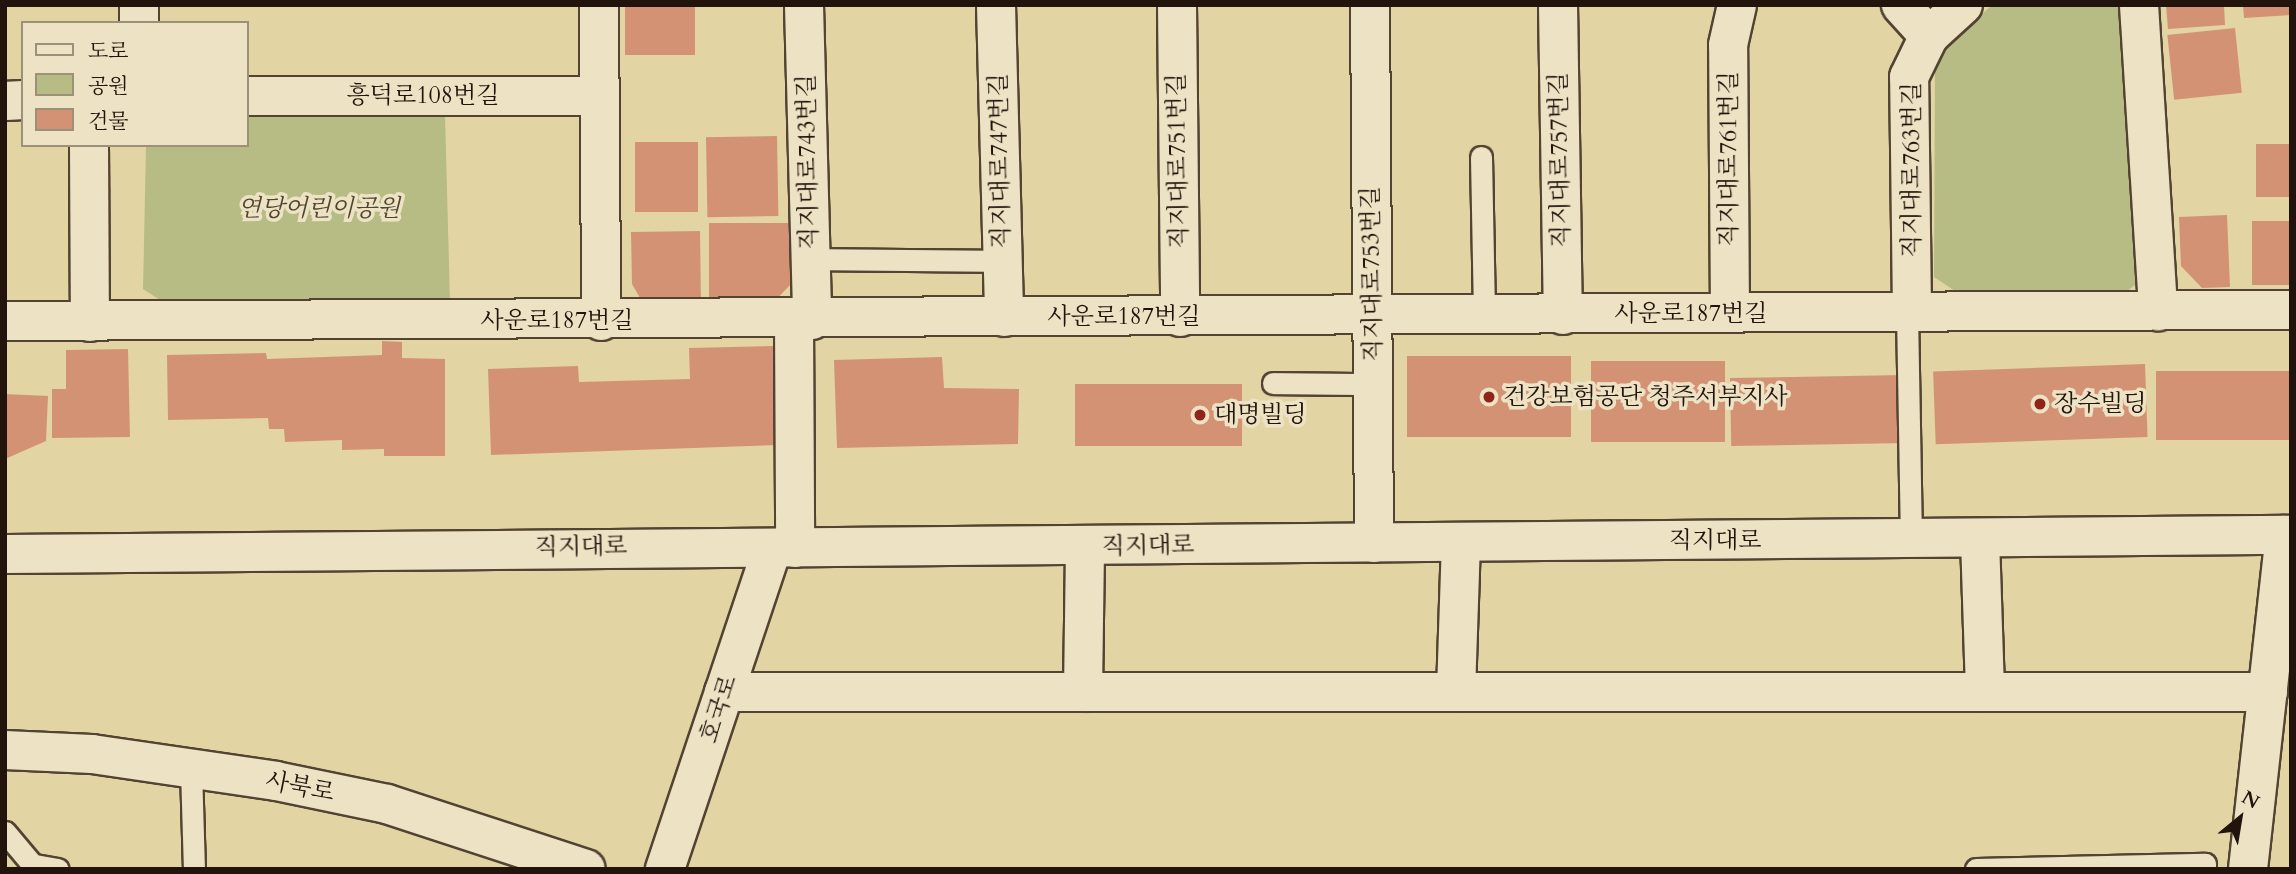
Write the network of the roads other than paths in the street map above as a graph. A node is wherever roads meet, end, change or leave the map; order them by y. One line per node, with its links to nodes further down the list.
1 (599, 5): 13 (street)
2 (804, 5): 16 (street, 직지대로743번길)
3 (996, 5): 17 (street, 직지대로747번길)
4 (1177, 5): 26 (street, 직지대로751번길)
5 (1370, 5): 24 (street, 직지대로753번길)
6 (1558, 5): 23 (street, 직지대로757번길)
7 (1737, 5): 21 (street, 직지대로761번길)
8 (1901, 5): 11 (street)
9 (1963, 5): 11 (street, 직지대로763번길)
10 (2139, 5): 19 (street)
11 (1929, 36): 20 (street, 직지대로763번길)
12 (248, 96): 13 (street, 흥덕로108번길)
13 (600, 96): 29 (street)
14 (89, 147): 30 (street)
15 (1481, 157): 22 (lane)
16 (811, 259): 17 (lane); 27 (street, 직지대로743번길)
17 (1003, 261): 25 (street, 직지대로747번길)
18 (2291, 310): 19 (street, 사운로187번길)
19 (2158, 311): 20 (street, 사운로187번길)
20 (1910, 312): 21 (street, 사운로187번길); 35 (lane, 직지대로763번길)
21 (1730, 313): 23 (street, 사운로187번길)
22 (1483, 315): 23 (street, 사운로187번길); 24 (street, 사운로187번길)
23 (1563, 315)
24 (1372, 316): 26 (street, 사운로187번길); 32 (street, 직지대로753번길)
25 (1004, 317): 26 (street, 사운로187번길); 27 (street, 사운로187번길)
26 (1180, 317)
27 (803, 320): 29 (street, 사운로187번길); 39 (street, 직지대로743번길)
28 (5, 321): 30 (street, 사운로187번길)
29 (601, 321): 30 (street, 사운로187번길)
30 (90, 322)
31 (1273, 383): 32 (lane)
32 (1373, 384): 37 (street, 직지대로753번길)
33 (2289, 536): 34 (street, 직지대로); 45 (street)
34 (1980, 539): 35 (street, 직지대로); 44 (street)
35 (1912, 540): 36 (street, 직지대로)
36 (1461, 542): 37 (street, 직지대로); 43 (street)
37 (1374, 543): 38 (street, 직지대로)
38 (1084, 546): 39 (street, 직지대로); 42 (street)
39 (784, 549): 40 (street, 직지대로); 41 (street, 호국로)
40 (5, 554)
41 (724, 692): 42 (street); 53 (street, 호국로)
42 (1083, 692): 43 (street)
43 (1456, 692): 44 (street)
44 (1985, 692): 45 (street)
45 (2268, 692): 56 (street)
46 (5, 750): 47 (street, 사북로)
47 (191, 769): 51 (lane); 52 (street, 사북로)
48 (5, 832): 49 (lane)
49 (36, 867): 50 (lane)
50 (58, 869)
51 (194, 869)
52 (586, 869)
53 (665, 869)
54 (1976, 869): 55 (lane)
55 (2204, 869)
56 (2248, 869)

